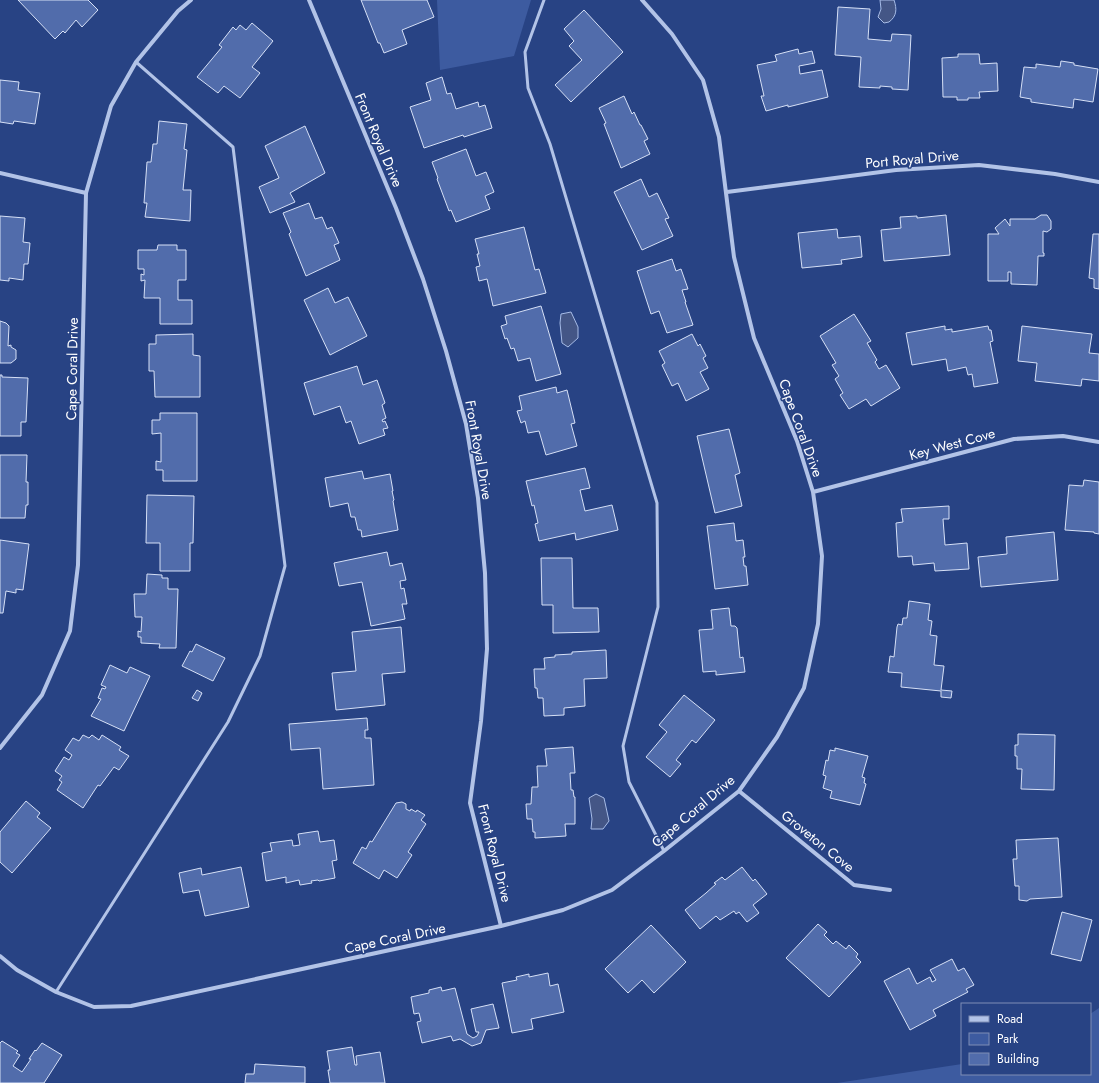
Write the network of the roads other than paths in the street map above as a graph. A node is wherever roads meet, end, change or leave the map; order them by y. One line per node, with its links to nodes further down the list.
1 (191, 0): 5 (street, Cape Coral Drive)
2 (309, 0): 16 (street, Front Royal Drive)
3 (544, 0): 14 (lane)
4 (642, 0): 8 (street, Cape Coral Drive)
5 (136, 62): 9 (street, Cape Coral Drive); 18 (lane)
6 (0, 174): 9 (street)
7 (1099, 182): 8 (street, Port Royal Drive)
8 (727, 192): 11 (street, Cape Coral Drive)
9 (86, 193): 12 (street, Cape Coral Drive)
10 (1099, 442): 11 (street, Key West Cove)
11 (813, 492): 13 (street, Cape Coral Drive)
12 (0, 748)
13 (739, 791): 14 (street, Cape Coral Drive); 15 (street, Groveton Cove)
14 (664, 851): 16 (street, Cape Coral Drive)
15 (890, 890)
16 (501, 926): 18 (street, Cape Coral Drive)
17 (0, 956): 18 (street, Cape Coral Drive)
18 (56, 992)

